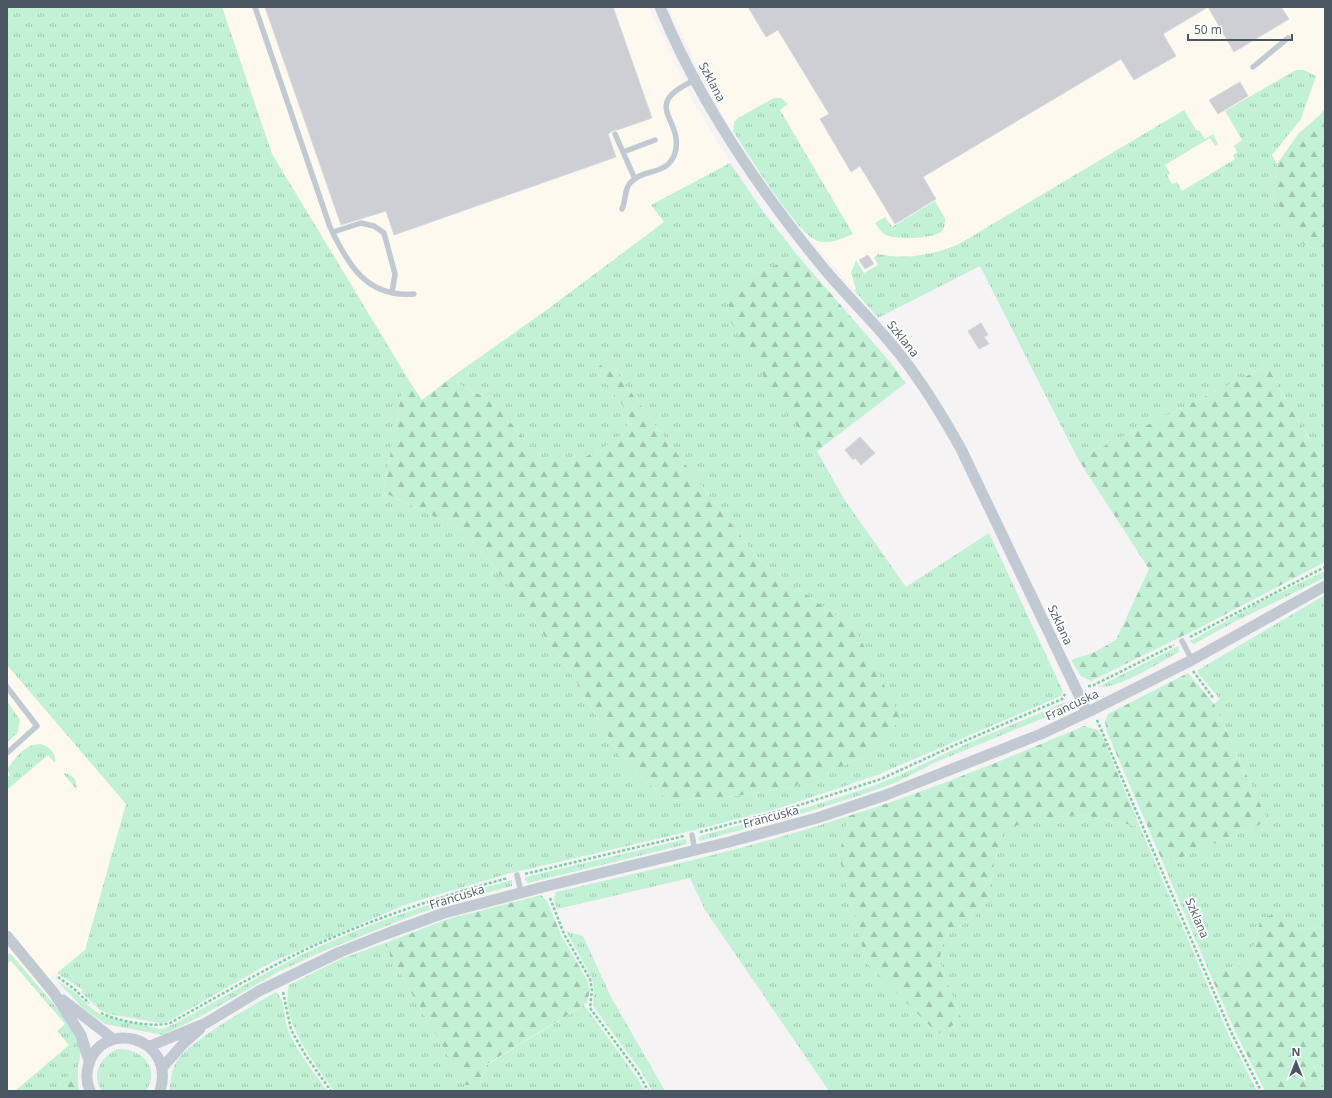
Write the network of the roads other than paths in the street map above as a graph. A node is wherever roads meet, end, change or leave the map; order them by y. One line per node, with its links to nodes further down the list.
1 (255, 7): 11 (lane)
2 (660, 7): 5 (street, Szklana)
3 (1288, 38): 4 (lane)
4 (1253, 68)
5 (695, 80): 9 (lane); 18 (street, Szklana)
6 (615, 134): 8 (lane)
7 (655, 140): 8 (lane)
8 (623, 152): 9 (lane)
9 (635, 178): 10 (lane)
10 (622, 209)
11 (333, 232): 12 (lane); 12 (lane)
12 (392, 294): 13 (lane)
13 (414, 294)
14 (1325, 586): 16 (street, Francuska)
15 (1182, 641): 16 (lane)
16 (1190, 661): 18 (street, Francuska)
17 (7, 687): 19 (lane)
18 (1090, 711): 21 (street, Francuska)
19 (7, 753)
20 (692, 835): 21 (lane)
21 (695, 850): 23 (street, Francuska)
22 (517, 875): 23 (lane)
23 (521, 892): 26 (street, Francuska)
24 (7, 936): 25 (street)
25 (54, 993): 27 (street); 29 (street)
26 (206, 1023): 28 (street, Francuska); 30 (street, Francuska)
27 (113, 1039): 28 (street); 29 (street)
28 (150, 1046): 30 (street)
29 (90, 1061): 31 (street)
30 (162, 1068): 32 (street)
31 (90, 1091)
32 (160, 1091)

